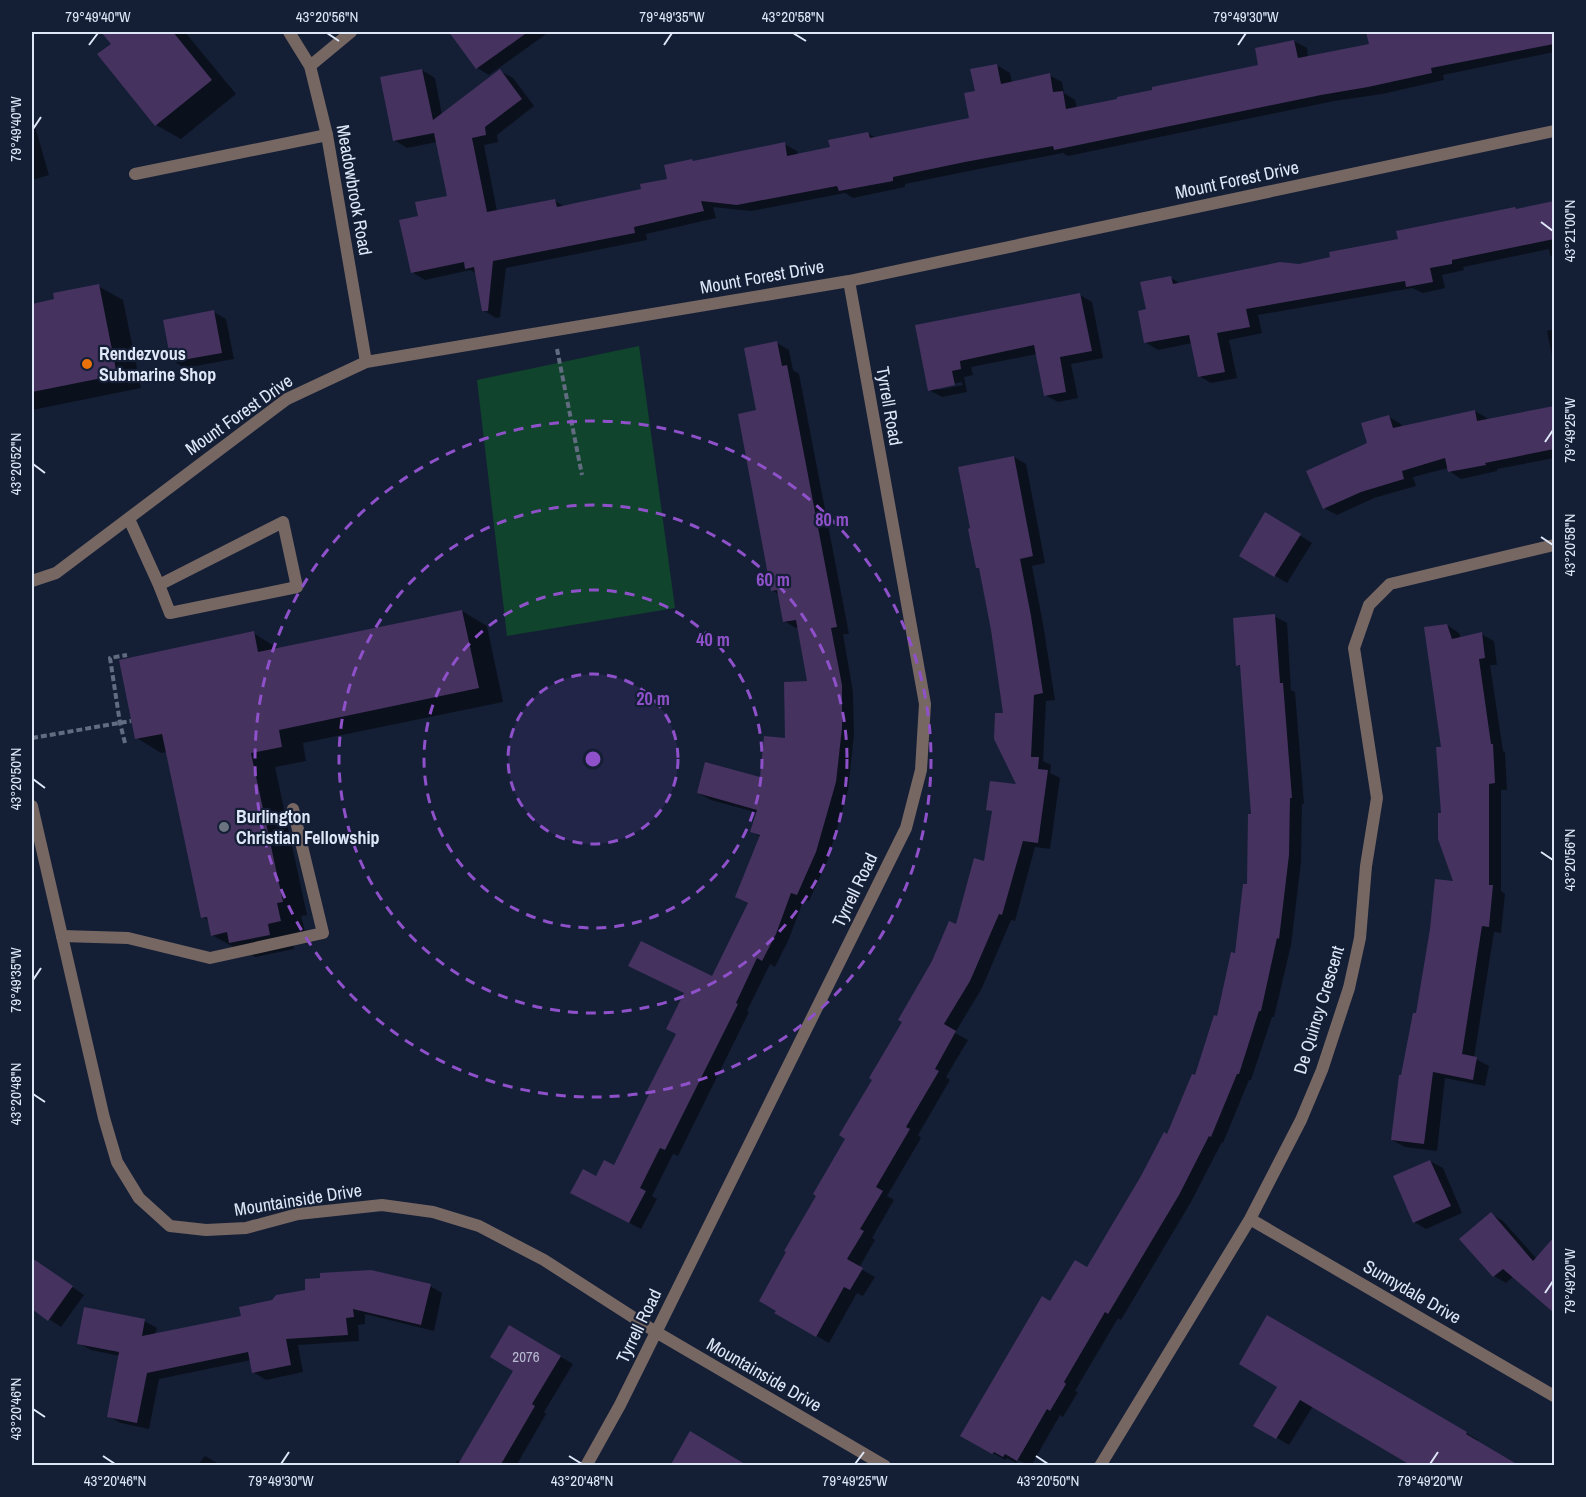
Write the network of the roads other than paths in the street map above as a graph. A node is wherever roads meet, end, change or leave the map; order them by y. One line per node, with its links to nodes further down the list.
1 (289, 32): 3 (street, Meadowbrook Road)
2 (351, 32): 3 (street)
3 (310, 66): 5 (street, Meadowbrook Road)
4 (1554, 131): 7 (street, Mount Forest Drive)
5 (327, 135): 6 (street); 8 (street, Meadowbrook Road)
6 (135, 174)
7 (849, 281): 8 (street, Mount Forest Drive); 17 (street, Tyrrell Road)
8 (366, 362): 9 (street, Mount Forest Drive)
9 (129, 519): 11 (street, Mount Forest Drive); 12 (street)
10 (1554, 545): 16 (street, De Quincy Crescent)
11 (32, 581)
12 (159, 585): 12 (street)
13 (32, 806): 15 (street, Mountainside Drive)
14 (293, 809): 15 (street)
15 (62, 936): 17 (street, Mountainside Drive)
16 (1250, 1219): 18 (street, Sunnydale Drive); 21 (street, De Quincy Crescent)
17 (656, 1332): 19 (street, Tyrrell Road); 20 (street, Mountainside Drive)
18 (1554, 1396)
19 (586, 1466)
20 (885, 1466)
21 (1101, 1466)

